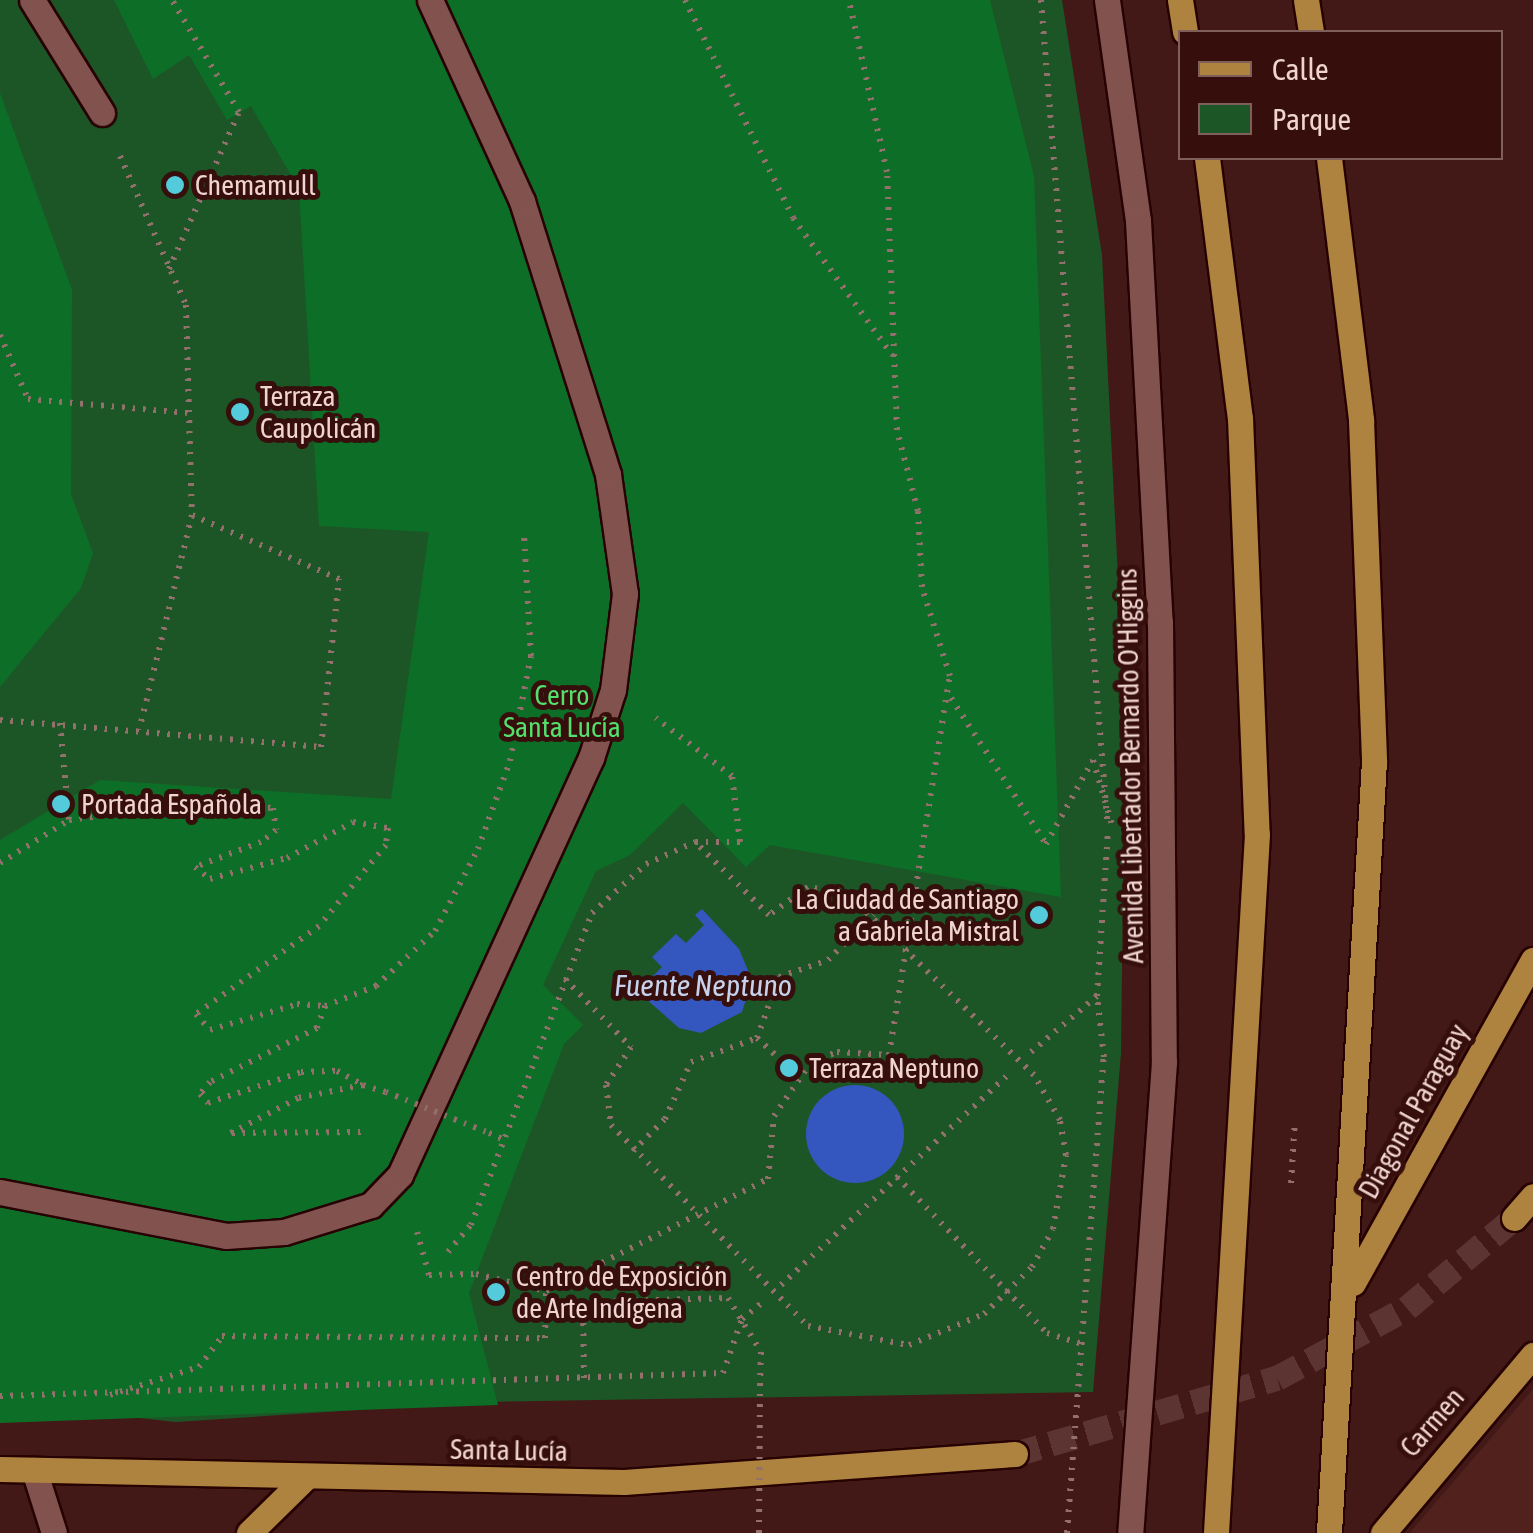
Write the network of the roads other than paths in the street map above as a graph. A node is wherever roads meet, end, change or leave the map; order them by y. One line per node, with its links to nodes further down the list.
1 (32, 0): 8 (street)
2 (430, 0): 12 (street)
3 (1107, 0): 21 (street, Avenida Libertador Bernardo O'Higgins)
4 (1180, 0): 6 (main road)
5 (1306, 0): 7 (main road)
6 (1185, 30)
7 (1311, 30)
8 (102, 113)
9 (1208, 160): 22 (main road)
10 (1329, 160): 13 (main road)
11 (1533, 960): 13 (main road, Diagonal Paraguay)
12 (0, 1192)
13 (1348, 1292): 23 (main road)
14 (1533, 1356): 24 (main road, Carmen)
15 (1015, 1454): 18 (main road, Santa Lucía)
16 (0, 1468): 17 (main road, Santa Lucía)
17 (34, 1470): 18 (main road, Santa Lucía); 19 (street)
18 (308, 1476): 20 (main road)
19 (54, 1533)
20 (249, 1533)
21 (1130, 1533)
22 (1216, 1533)
23 (1330, 1533)
24 (1383, 1533)

